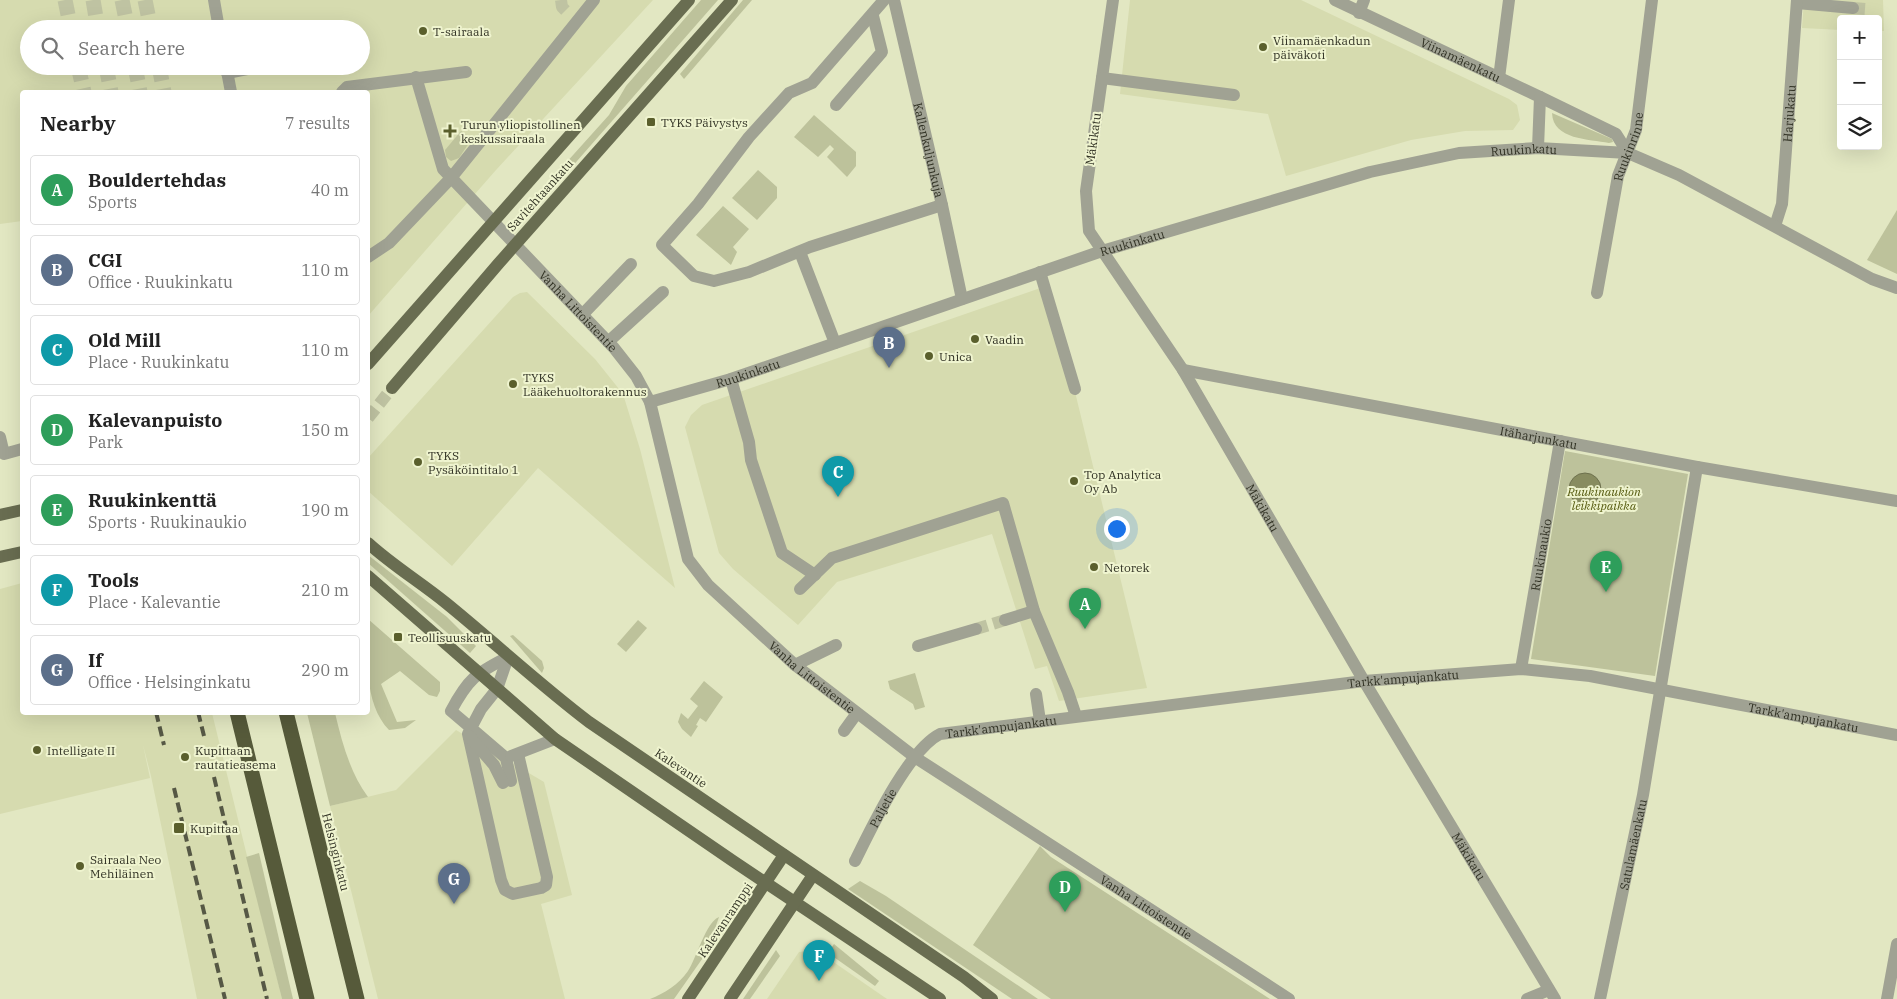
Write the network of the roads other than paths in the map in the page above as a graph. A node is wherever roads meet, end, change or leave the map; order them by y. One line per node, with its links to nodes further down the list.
1 (214, 0): 16 (street)
2 (594, 0): 29 (street)
3 (689, 0): 31 (main road, Savitehtaankatu)
4 (732, 0): 33 (main road, Savitehtaankatu)
5 (884, 0): 15 (street)
6 (894, 0): 30 (street, Kallenkuljunkuja)
7 (1113, 0): 20 (street, Mäkikatu)
8 (1335, 0): 14 (street, Viinamäenkatu)
9 (1364, 0): 14 (street)
10 (1509, 0): 21 (street)
11 (1652, 0): 28 (street, Ruukinrinne)
12 (1797, 1): 13 (street); 32 (street, Harjukatu)
13 (1853, 8)
14 (1359, 12): 21 (street, Viinamäenkatu)
15 (873, 16): 26 (street); 35 (street)
16 (217, 20)
17 (466, 72): 19 (street)
18 (228, 75): 22 (street)
19 (416, 77): 23 (street); 29 (street, Vanha Littoistentie)
20 (1102, 78): 24 (street); 34 (street, Mäkikatu)
21 (1499, 78): 25 (street, Viinamäenkatu)
22 (231, 90)
23 (344, 90)
24 (1234, 95)
25 (1540, 97): 27 (street); 28 (street, Ruukinkatu)
26 (836, 105)
27 (1538, 148): 28 (street, Ruukinkatu); 34 (street, Ruukinkatu)
28 (1628, 152): 32 (street, Ruukinkatu); 41 (street, Ruukinrinne)
29 (451, 178): 31 (street, Vanha Littoistentie); 36 (street)
30 (942, 205): 35 (street); 42 (street, Kallenkuljunkuja)
31 (493, 220): 33 (street, Vanha Littoistentie); 46 (main road, Savitehtaankatu)
32 (1775, 226): 39 (street, Ruukinkatu)
33 (516, 244): 43 (street, Vanha Littoistentie); 49 (main road, Savitehtaankatu)
34 (1102, 251): 38 (street, Ruukinkatu); 47 (street, Mäkikatu)
35 (800, 252): 45 (street)
36 (370, 256)
37 (631, 264): 43 (street)
38 (1040, 272): 42 (street, Ruukinkatu); 50 (street)
39 (1897, 288)
40 (663, 292): 44 (street)
41 (1597, 293)
42 (962, 299): 45 (street, Ruukinkatu)
43 (583, 314): 44 (street, Vanha Littoistentie)
44 (608, 342): 51 (street, Vanha Littoistentie)
45 (835, 343): 48 (street, Ruukinkatu)
46 (370, 362)
47 (1183, 370): 53 (street, Itäharjunkatu); 74 (street, Mäkikatu)
48 (731, 379): 51 (street, Ruukinkatu); 62 (street)
49 (392, 388)
50 (1075, 389)
51 (650, 402): 71 (street, Vanha Littoistentie)
52 (0, 436): 54 (street)
53 (1560, 440): 55 (street, Itäharjunkatu); 72 (street, Ruukinaukio)
54 (20, 450)
55 (1697, 468): 56 (street, Itäharjunkatu); 76 (street)
56 (1897, 501)
57 (20, 510): 58 (main road)
58 (0, 515)
59 (370, 545): 70 (main road, Kalevantie)
60 (20, 552): 61 (main road)
61 (0, 557)
62 (815, 575): 64 (street); 65 (street)
63 (370, 578): 73 (main road)
64 (800, 589)
65 (1034, 611): 66 (street); 81 (street)
66 (1005, 620)
67 (976, 629): 69 (street)
68 (836, 645): 71 (street)
69 (918, 646)
70 (508, 657): 73 (street); 75 (street); 90 (main road, Kalevantie)
71 (795, 664): 78 (street, Vanha Littoistentie)
72 (1521, 669): 74 (street, Tarkk'ampujankatu); 76 (street, Tarkk'ampujankatu)
73 (477, 672): 75 (main road); 83 (street)
74 (1364, 681): 81 (street, Tarkk'ampujankatu); 96 (street, Mäkikatu)
75 (497, 689): 83 (street); 86 (main road)
76 (1659, 690): 85 (street, Tarkk'ampujankatu); 105 (street, Satulamäenkatu)
77 (1036, 694): 82 (street)
78 (857, 713): 84 (street); 89 (street, Vanha Littoistentie)
79 (238, 715): 97 (highway)
80 (287, 715): 98 (highway, Helsinginkatu)
81 (1076, 716): 82 (street, Tarkk'ampujankatu)
82 (1040, 721): 89 (street, Tarkk'ampujankatu)
83 (470, 731): 87 (street); 88 (street); 88 (street)
84 (844, 731)
85 (1897, 735)
86 (555, 739): 87 (street); 93 (main road)
87 (518, 754): 88 (street)
88 (506, 758)
89 (916, 758): 91 (street, Paljetie); 103 (street, Vanha Littoistentie)
90 (784, 855): 92 (main road, Kalevantie); 93 (main road, Kalevanramppi)
91 (855, 861)
92 (813, 874): 94 (main road); 102 (main road, Kalevantie)
93 (766, 884): 94 (main road); 99 (main road, Kalevanramppi)
94 (794, 902): 100 (main road); 101 (main road)
95 (1897, 944): 106 (street)
96 (1552, 994): 104 (street)
97 (307, 999)
98 (357, 999)
99 (688, 999)
100 (730, 999)
101 (940, 999)
102 (992, 999)
103 (1289, 999)
104 (1527, 999)
105 (1600, 999)
106 (1887, 999)

